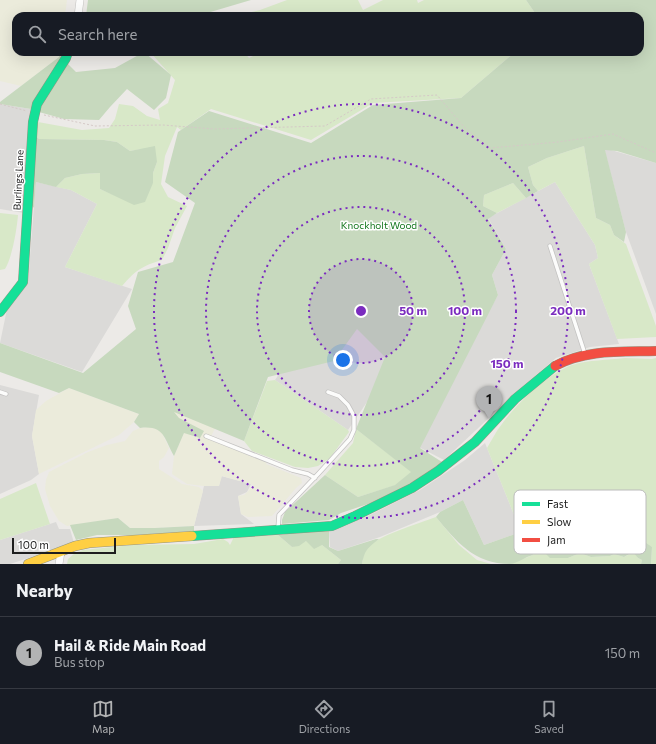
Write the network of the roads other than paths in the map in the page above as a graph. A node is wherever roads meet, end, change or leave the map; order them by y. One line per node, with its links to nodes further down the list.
1 (80, 0): 2 (street)
2 (78, 12)
3 (67, 56): 5 (street, Burlings Lane)
4 (550, 246): 7 (lane)
5 (0, 312)
6 (656, 351): 7 (street)
7 (586, 355): 13 (street)
8 (0, 392): 10 (lane)
9 (328, 392): 12 (lane)
10 (6, 394)
11 (206, 436): 12 (lane)
12 (315, 478): 13 (lane)
13 (278, 529): 14 (street)
14 (61, 552): 15 (street); 16 (street)
15 (28, 564)
16 (59, 564)

